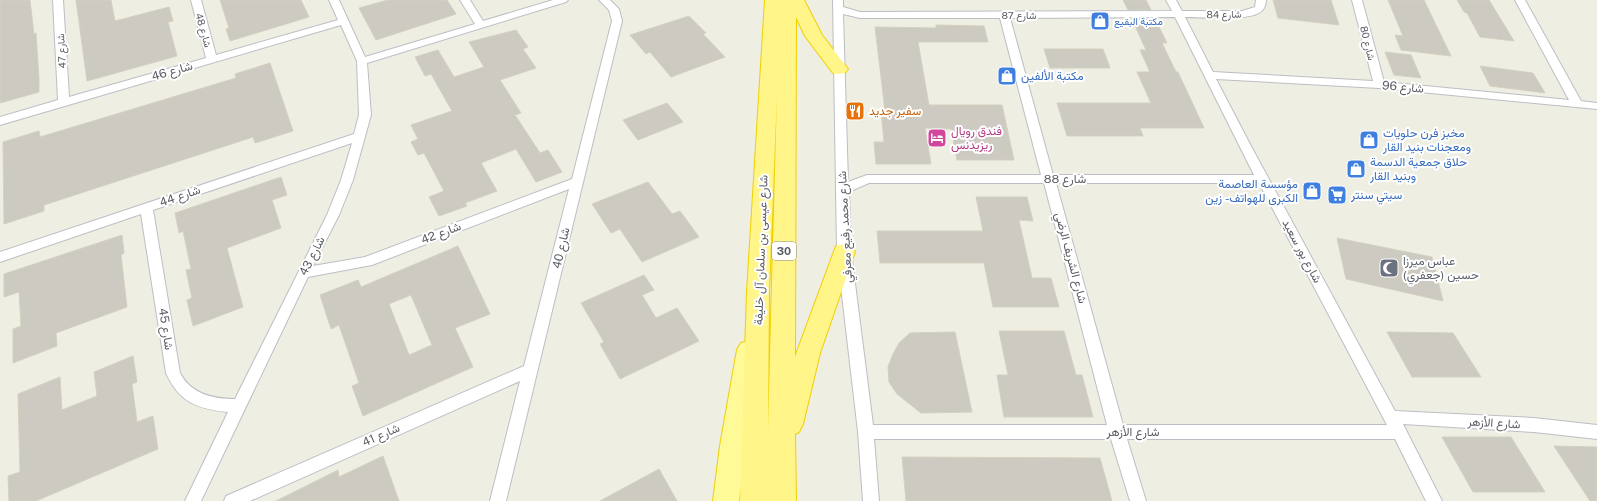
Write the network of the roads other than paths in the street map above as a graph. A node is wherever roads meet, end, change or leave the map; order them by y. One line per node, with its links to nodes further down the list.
1 (58, 0): 26 (street, شارع 47)
2 (196, 0): 21 (street, شارع 48)
3 (334, 0): 18 (street, شارع 43)
4 (464, 0): 20 (street)
5 (563, 0): 20 (street)
6 (604, 0): 35 (street, شارع 40)
7 (773, 0): 41 (highway, شارع عيسى بن سلمان آل خليفة / 30)
8 (788, 0): 49 (highway, شارع عيسى بن سلمان آل خليفة / 30)
9 (796, 0): 23 (highway)
10 (1171, 0): 17 (street, شارع بور سعيد)
11 (1261, 0): 17 (street, شارع 84)
12 (1358, 0): 25 (street, شارع 80)
13 (1520, 0): 27 (street)
14 (838, 4): 15 (street, شارع 87); 19 (street, شارع محمد رفيع معرفي)
15 (860, 15): 16 (street, شارع 87); 19 (street, شارع 87)
16 (1004, 15): 17 (street, شارع 87); 33 (street, شارع الشريف الرضي)
17 (1179, 15): 24 (street, شارع بور سعيد)
18 (344, 21): 21 (street, شارع 46); 22 (street, شارع 43)
19 (839, 22): 23 (street, شارع محمد رفيع معرفي)
20 (481, 25): 22 (street)
21 (212, 59): 26 (street, شارع 46)
22 (362, 61): 30 (street, شارع 43)
23 (839, 69): 31 (street, شارع محمد رفيع معرفي)
24 (1208, 75): 25 (street, شارع 96); 34 (street, شارع بور سعيد)
25 (1378, 85): 27 (street, شارع 96)
26 (64, 102): 29 (street, شارع 46)
27 (1578, 104): 28 (street, شارع 96)
28 (1597, 106)
29 (0, 121)
30 (359, 136): 37 (street, شارع 44); 40 (street, شارع 43)
31 (842, 166): 32 (street, شارع 88); 36 (street, شارع محمد رفيع معرفي)
32 (867, 179): 33 (street, شارع 88); 36 (street, شارع 88)
33 (1050, 180): 34 (street, شارع 88); 46 (street, شارع الشريف الرضي)
34 (1263, 180): 44 (street, شارع بور سعيد)
35 (576, 182): 40 (street, شارع 42); 42 (street, شارع 40)
36 (842, 193): 38 (street, شارع محمد رفيع معرفي)
37 (146, 207): 39 (street, شارع 44); 43 (street, شارع 45)
38 (844, 252): 45 (street, شارع محمد رفيع معرفي); 49 (highway)
39 (0, 257)
40 (303, 273): 43 (street, شارع 43)
41 (758, 292): 53 (highway); 54 (highway, شارع عيسى بن سلمان آل خليفة / 30)
42 (531, 370): 51 (street, شارع 41); 52 (street, شارع 40)
43 (238, 405): 50 (street, شارع 43)
44 (1390, 417): 47 (street, شارع بور سعيد); 48 (street, شارع الأزهر)
45 (866, 432): 46 (street, شارع الأزهر); 56 (street, شارع محمد رفيع معرفي)
46 (1117, 432): 47 (street, شارع الأزهر); 57 (street, شارع الشريف الرضي)
47 (1399, 432): 58 (street, شارع بور سعيد)
48 (1597, 432)
49 (781, 462): 55 (highway, شارع عيسى بن سلمان آل خليفة / 30)
50 (193, 501)
51 (232, 501)
52 (498, 501)
53 (726, 501)
54 (754, 501)
55 (782, 501)
56 (870, 501)
57 (1138, 501)
58 (1434, 501)

